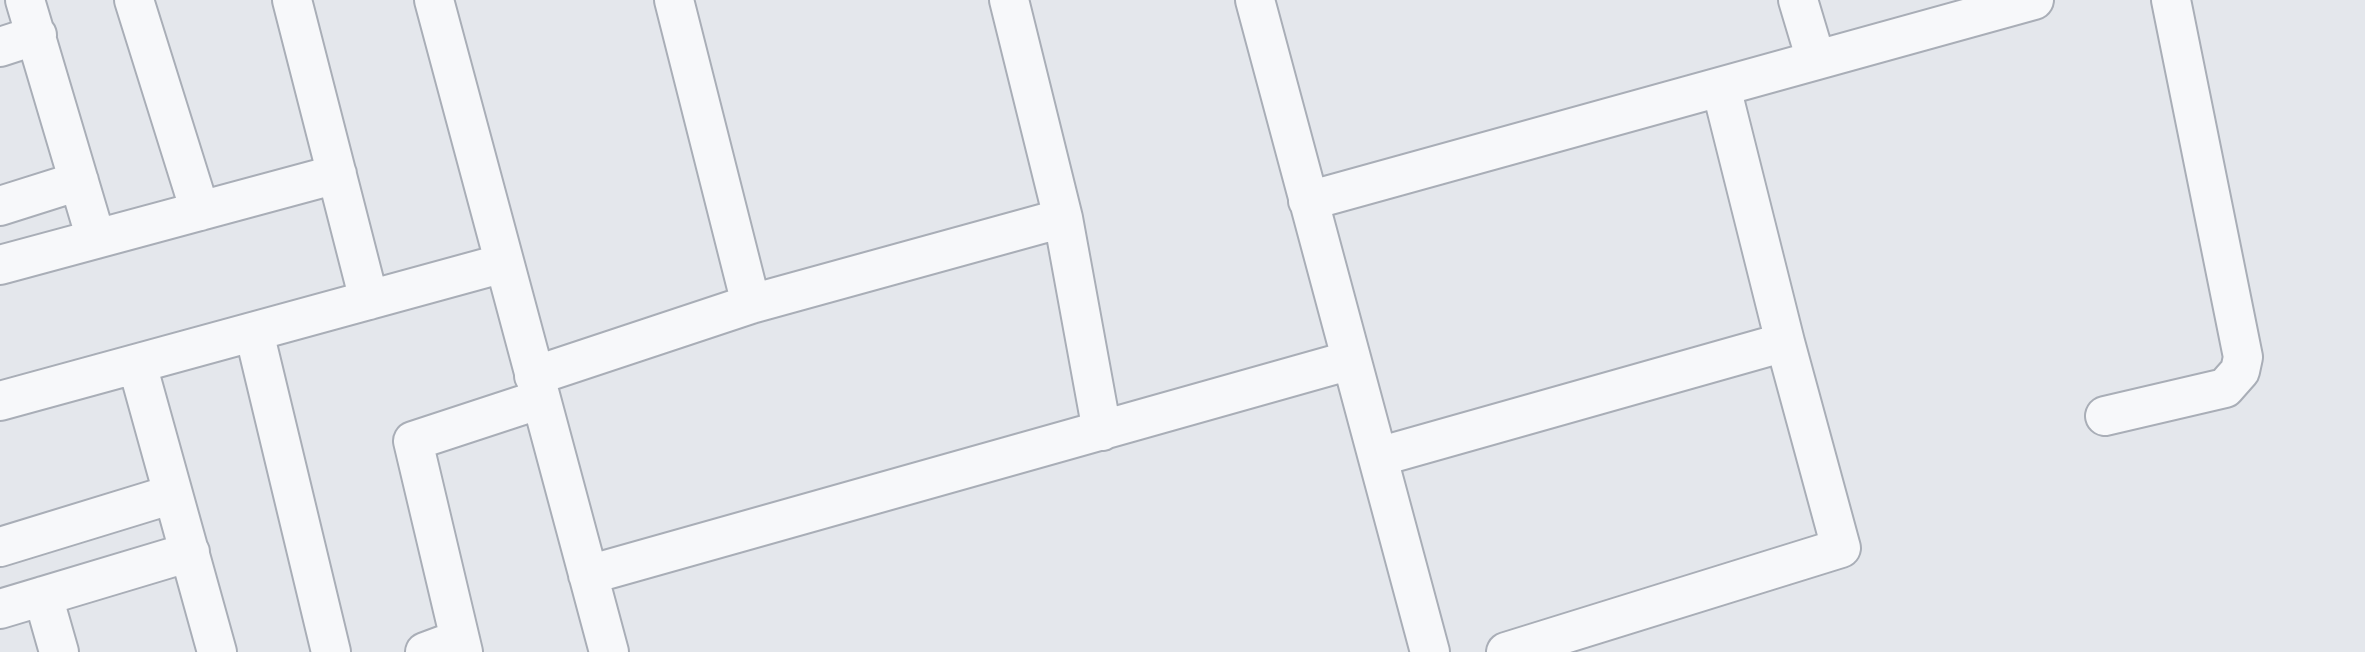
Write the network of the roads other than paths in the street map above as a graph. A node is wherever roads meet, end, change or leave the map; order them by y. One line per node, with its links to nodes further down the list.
1 (134, 0): 19 (street)
2 (292, 0): 15 (street)
3 (433, 0): 22 (street)
4 (674, 0): 25 (street)
5 (1009, 0): 20 (street)
6 (1798, 0): 13 (street)
7 (2034, 0): 10 (street)
8 (2171, 0): 32 (street)
9 (1258, 1): 17 (street)
10 (1941, 13): 13 (street)
11 (31, 18): 12 (street); 16 (street)
12 (0, 47)
13 (1816, 60): 14 (street)
14 (1721, 87): 17 (street); 27 (street)
15 (337, 174): 19 (street); 24 (street)
16 (79, 181): 18 (street); 21 (street)
17 (1308, 201): 28 (street)
18 (0, 206)
19 (200, 211): 21 (street)
20 (1063, 218): 25 (street); 33 (street)
21 (96, 239): 23 (street)
22 (504, 263): 24 (street); 30 (street)
23 (0, 264)
24 (369, 300): 26 (street)
25 (751, 304): 30 (street)
26 (254, 332): 29 (street); 44 (street)
27 (1784, 342): 34 (street); 48 (street)
28 (1351, 360): 33 (street); 34 (street)
29 (137, 364): 31 (street); 35 (street)
30 (538, 387): 38 (street); 41 (street)
31 (0, 401)
32 (2105, 416)
33 (1102, 430): 38 (street)
34 (1378, 457): 47 (street)
35 (173, 494): 36 (street); 37 (street)
36 (0, 547)
37 (190, 552): 39 (street); 43 (street)
38 (588, 575): 46 (street)
39 (43, 596): 40 (street); 42 (street)
40 (0, 609)
41 (462, 645): 45 (street)
42 (59, 652)
43 (218, 652)
44 (331, 652)
45 (425, 652)
46 (609, 652)
47 (1430, 652)
48 (1506, 652)

